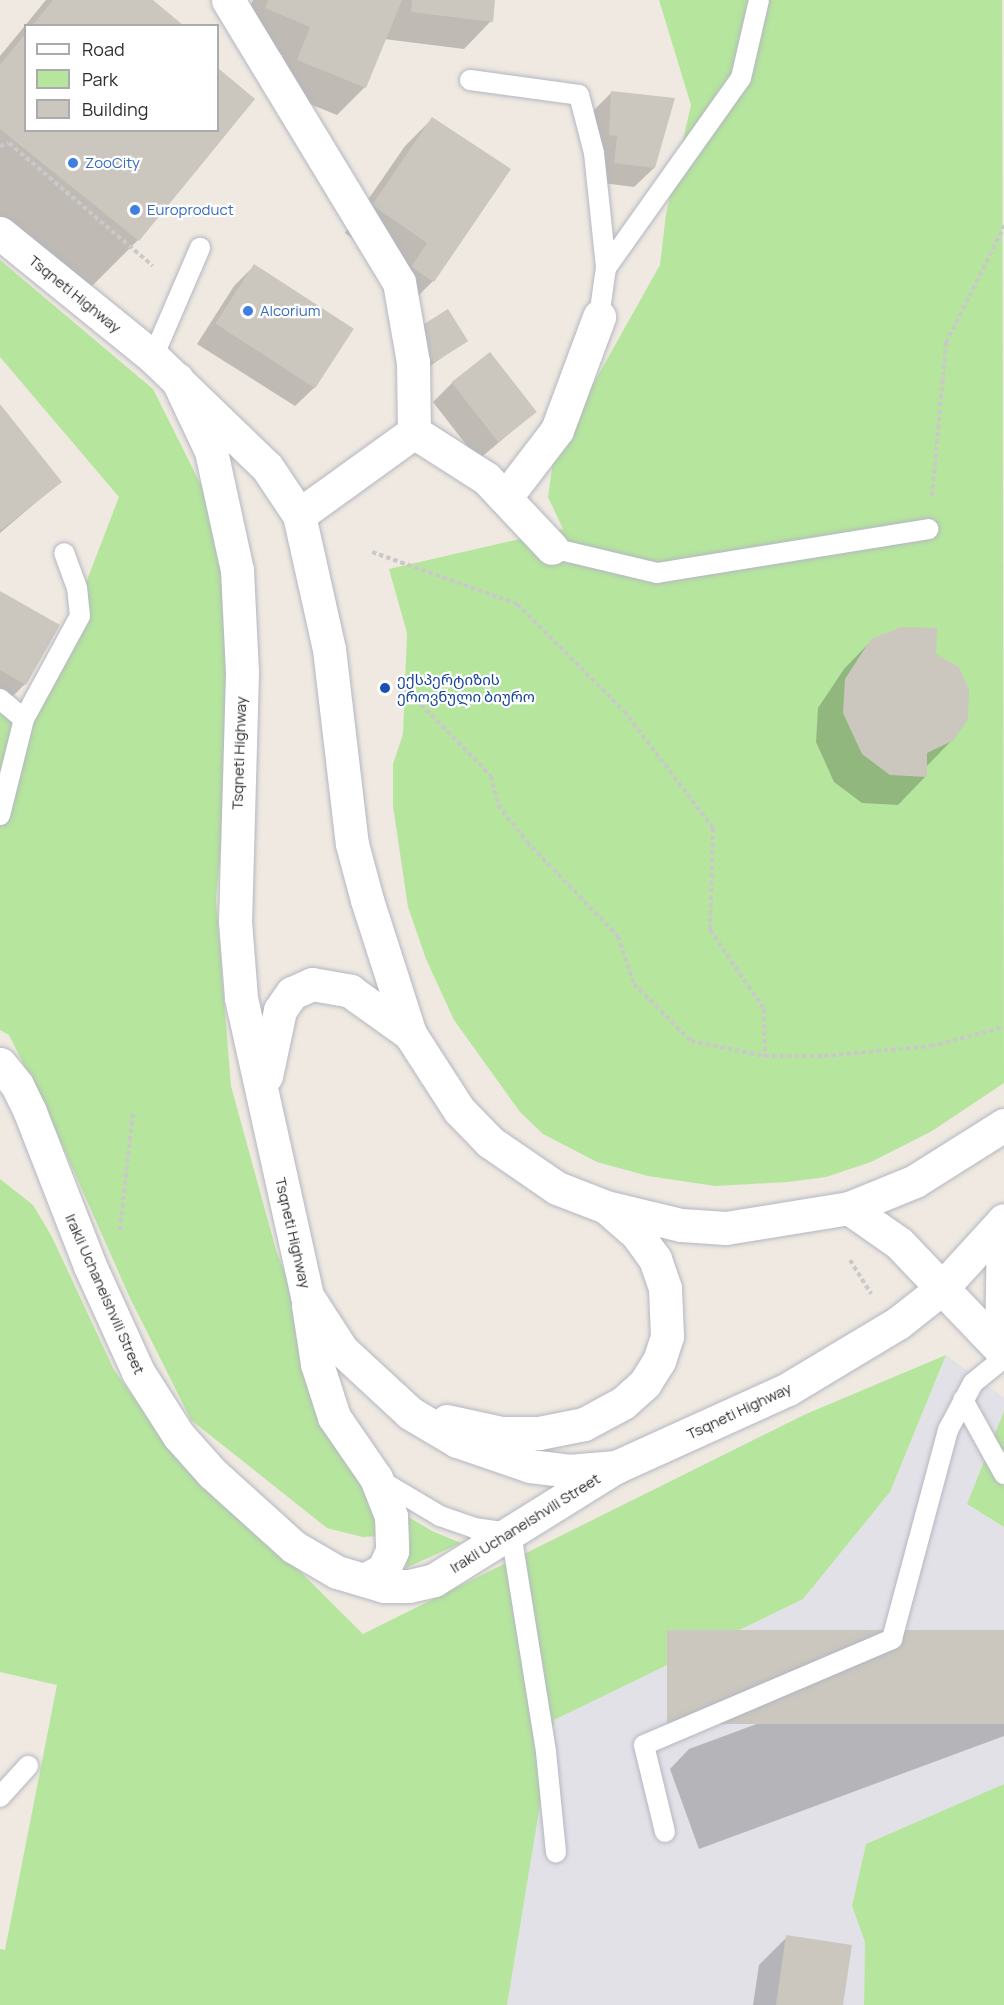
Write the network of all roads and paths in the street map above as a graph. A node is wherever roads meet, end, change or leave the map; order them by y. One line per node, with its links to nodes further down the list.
1 (228, 0): 13 (main road)
2 (759, 0): 8 (lane)
3 (470, 80): 8 (lane)
4 (0, 146): 9 (path)
5 (1004, 226): 16 (path)
6 (0, 234): 11 (main road, Tsqneti Highway)
7 (200, 248): 11 (lane)
8 (606, 268): 10 (lane)
9 (149, 275)
10 (598, 316): 14 (main road)
11 (153, 357): 12 (main road, Tsqneti Highway)
12 (177, 379): 15 (main road, Tsqneti Highway); 28 (main road, Tsqneti Highway)
13 (414, 432): 14 (main road); 15 (main road)
14 (505, 498): 17 (main road)
15 (298, 515): 25 (main road, Tsqneti Highway)
16 (928, 529): 17 (lane)
17 (552, 548)
18 (372, 552): 26 (path)
19 (64, 553): 22 (lane)
20 (400, 683): 26 (path)
21 (0, 699): 22 (lane)
22 (24, 719): 23 (lane)
23 (0, 815)
24 (1004, 1027): 26 (path)
25 (410, 1035): 28 (main road); 31 (main road, Tsqneti Highway)
26 (765, 1056)
27 (0, 1064): 35 (main road, Irakli Uchaneishvili Street)
28 (264, 1093): 37 (main road, Tsqneti Highway)
29 (133, 1112): 35 (path)
30 (1004, 1125): 32 (main road, Tsqneti Highway)
31 (606, 1207): 32 (main road, Tsqneti Highway); 41 (main road)
32 (849, 1208): 36 (main road)
33 (1004, 1220): 36 (main road, Tsqneti Highway); 39 (main road)
34 (848, 1254): 38 (path)
35 (90, 1266): 46 (main road, Irakli Uchaneishvili Street)
36 (941, 1289): 39 (main road); 42 (main road, Tsqneti Highway)
37 (307, 1296): 41 (main road, Tsqneti Highway); 44 (main road)
38 (873, 1298)
39 (1003, 1354): 40 (lane)
40 (963, 1400): 43 (lane); 49 (lane)
41 (410, 1413): 42 (main road, Tsqneti Highway)
42 (616, 1467): 45 (main road, Irakli Uchaneishvili Street)
43 (1004, 1474)
44 (376, 1478): 45 (lane); 46 (main road)
45 (510, 1533): 46 (main road, Irakli Uchaneishvili Street); 50 (lane)
46 (364, 1580)
47 (28, 1766): 48 (lane)
48 (0, 1797)
49 (665, 1832)
50 (556, 1853)

